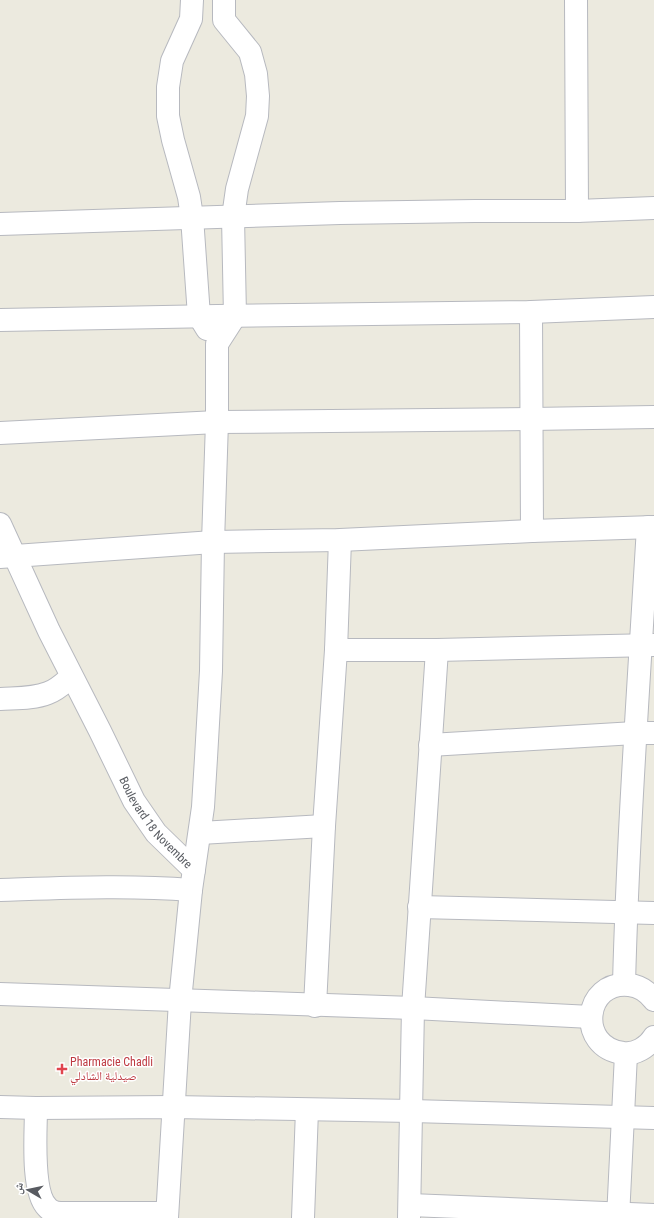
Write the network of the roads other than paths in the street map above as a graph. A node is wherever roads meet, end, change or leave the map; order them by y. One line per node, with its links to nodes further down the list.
1 (576, 0): 5 (street)
2 (191, 9): 3 (street); 6 (street)
3 (224, 10): 7 (street)
4 (654, 208): 5 (street)
5 (577, 211): 7 (street)
6 (192, 217): 7 (street); 8 (street); 11 (street)
7 (233, 217): 12 (street)
8 (0, 224)
9 (654, 307): 10 (street)
10 (531, 312): 12 (street); 16 (street)
11 (199, 316): 12 (street); 13 (street); 14 (street)
12 (235, 316): 14 (street)
13 (0, 320)
14 (217, 344): 17 (street)
15 (654, 417): 16 (street)
16 (531, 419): 17 (street); 21 (street)
17 (217, 422): 18 (street); 23 (street)
18 (0, 434)
19 (0, 524): 24 (street, Boulevard 18 Novembre)
20 (651, 527): 21 (street); 25 (street)
21 (532, 530): 22 (street)
22 (340, 540): 23 (street); 26 (street)
23 (212, 542): 24 (street); 33 (street)
24 (8, 557): 28 (street, Boulevard 18 Novembre)
25 (647, 645): 27 (street); 30 (street)
26 (336, 650): 27 (street); 32 (street)
27 (437, 650): 31 (street)
28 (72, 677): 29 (street); 34 (street, Boulevard 18 Novembre)
29 (0, 699)
30 (644, 733): 31 (street); 37 (street)
31 (430, 746): 36 (street)
32 (324, 826): 33 (street); 43 (street)
33 (200, 833): 34 (street)
34 (192, 880): 35 (street); 42 (street)
35 (0, 890)
36 (419, 907): 37 (street); 44 (street)
37 (626, 913): 38 (street); 39 (street)
38 (654, 913)
39 (624, 984): 41 (street); 45 (street)
40 (0, 994): 42 (street)
41 (654, 1000)
42 (180, 1001): 43 (street); 49 (street)
43 (315, 1006): 44 (street)
44 (413, 1008): 45 (street); 52 (street)
45 (591, 1017): 47 (street)
46 (654, 1037): 47 (street)
47 (626, 1054): 53 (street)
48 (0, 1107): 50 (street)
49 (174, 1107): 50 (street); 51 (street); 57 (street)
50 (36, 1108): 57 (street)
51 (307, 1110): 52 (street); 60 (street)
52 (412, 1111): 53 (street); 55 (street)
53 (623, 1118): 54 (street); 59 (street)
54 (654, 1118)
55 (410, 1212): 56 (street)
56 (498, 1214): 59 (street)
57 (167, 1215)
58 (654, 1215): 59 (street)
59 (618, 1216)
60 (303, 1218)

